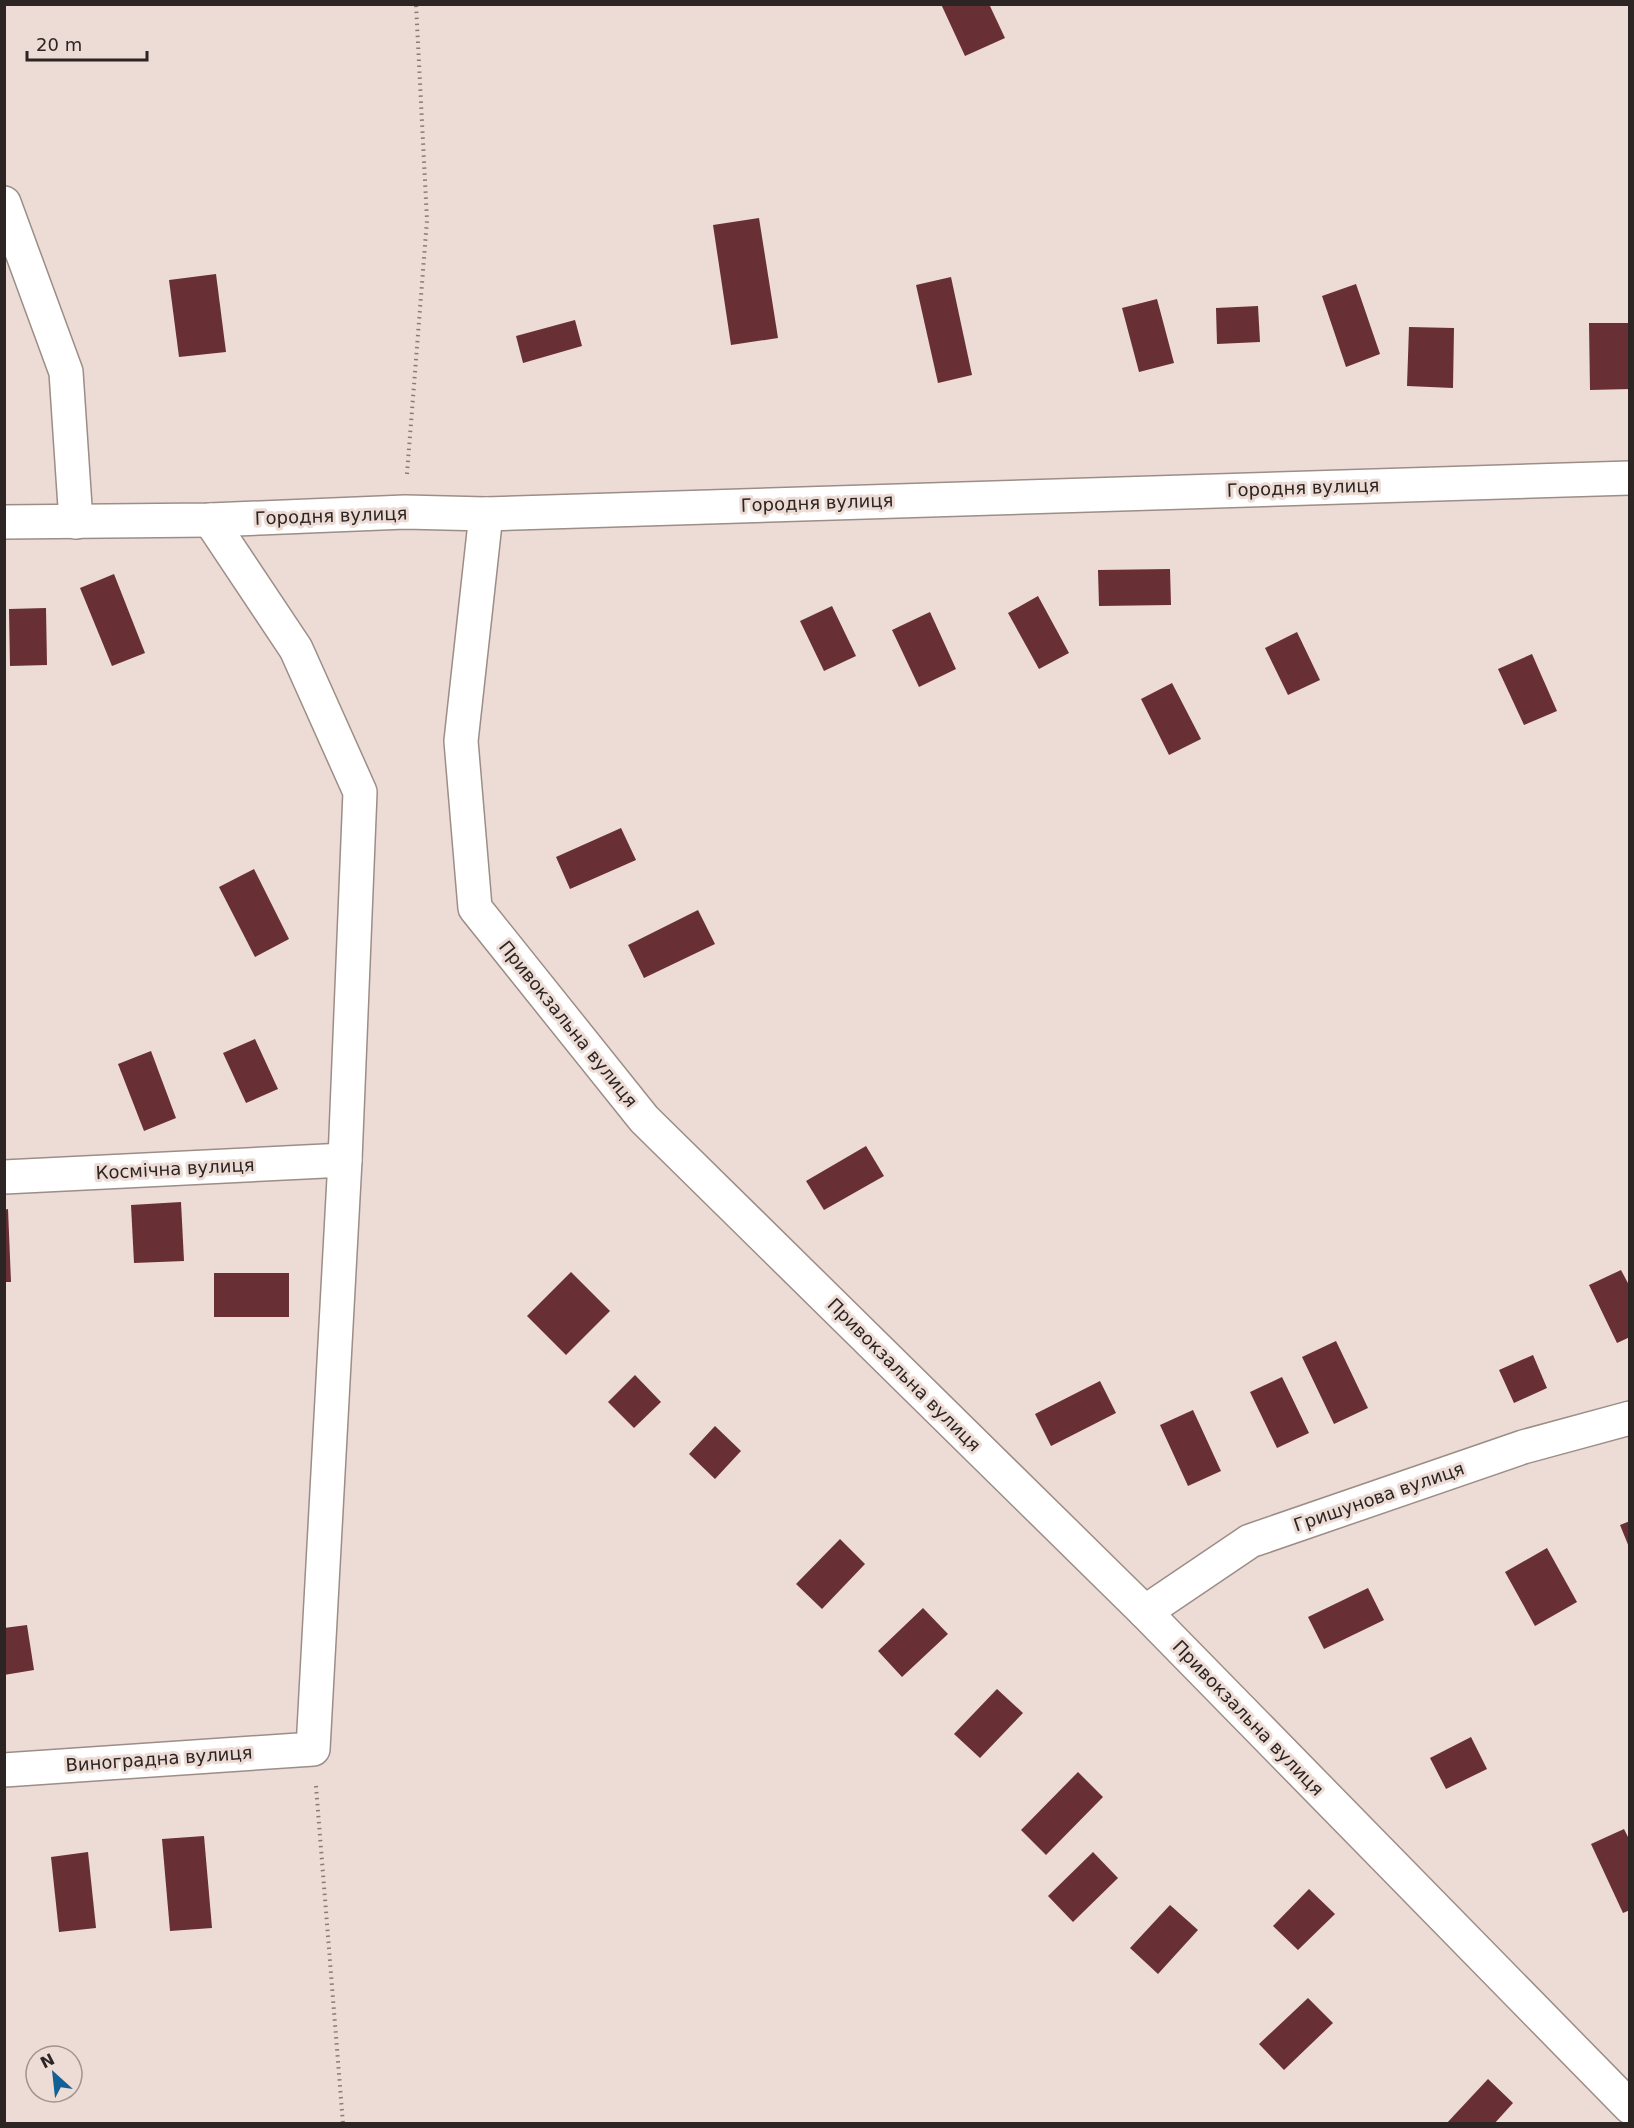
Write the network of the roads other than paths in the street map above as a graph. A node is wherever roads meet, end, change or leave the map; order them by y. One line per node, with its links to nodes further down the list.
1 (4, 203): 6 (street)
2 (1629, 478): 3 (street, Городня вулиця)
3 (486, 514): 4 (street, Городня вулиця); 10 (street, Привокзальна вулиця)
4 (210, 520): 6 (street, Городня вулиця); 7 (street)
5 (4, 522): 6 (street, Городня вулиця)
6 (76, 522)
7 (345, 1160): 8 (street, Космічна вулиця); 11 (street, Виноградна вулиця)
8 (4, 1178)
9 (1629, 1418): 10 (street, Гришунова вулиця)
10 (1145, 1612): 12 (street, Привокзальна вулиця)
11 (4, 1770)
12 (1629, 2108)

